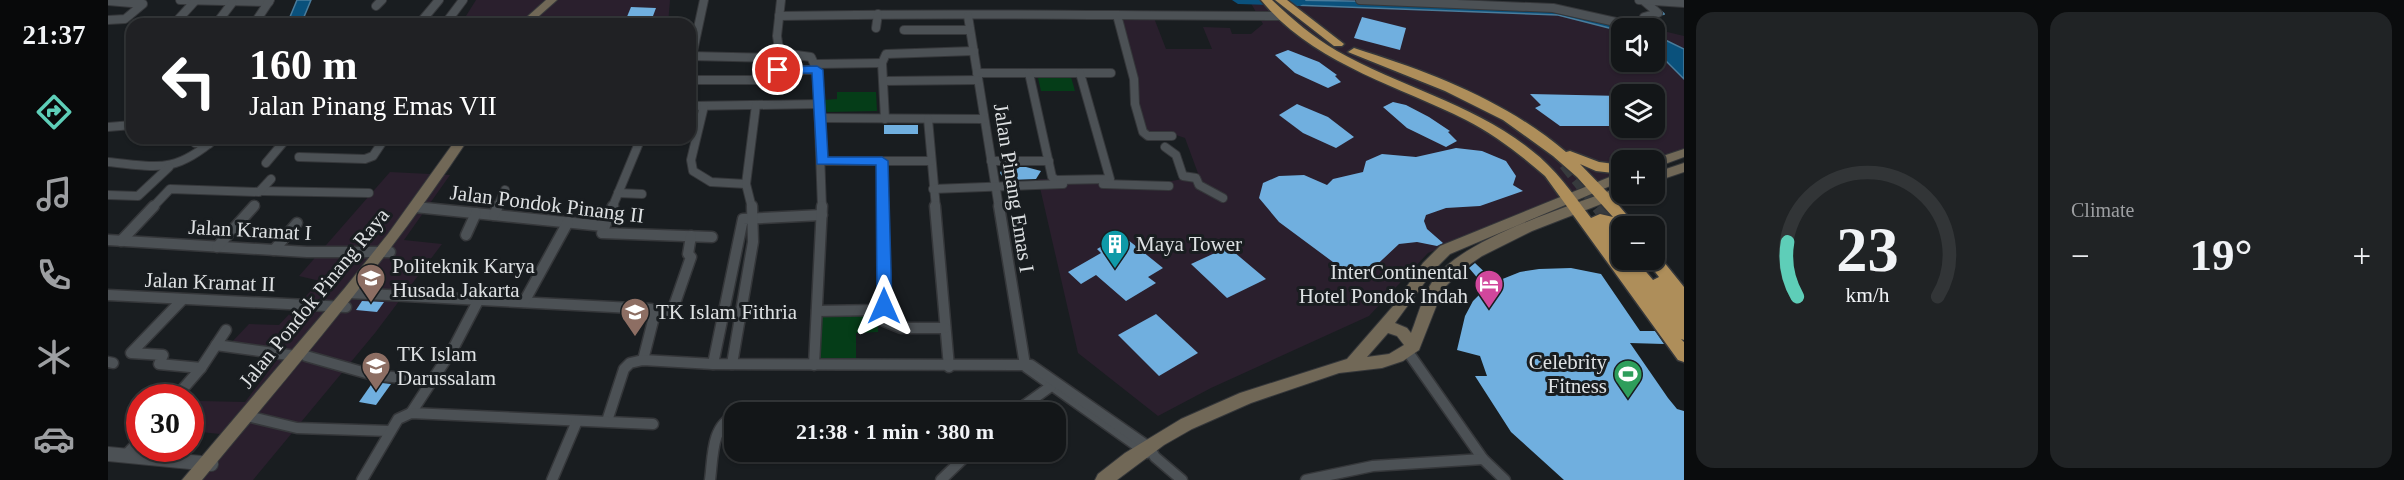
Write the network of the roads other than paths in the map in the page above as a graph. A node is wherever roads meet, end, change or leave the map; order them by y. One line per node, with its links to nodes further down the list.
1 (180, 0): 11 (street)
2 (382, 0): 19 (street)
3 (440, 0): 30 (street)
4 (463, 0): 31 (street)
5 (553, 0): 32 (main road); 33 (main road)
6 (704, 0): 38 (street)
7 (781, 0): 23 (street)
8 (1266, 0): 20 (highway)
9 (1360, 0): 13 (street)
10 (108, 1): 26 (street)
11 (195, 1): 17 (street); 27 (street)
12 (269, 1): 17 (street); 29 (street)
13 (1411, 1): 15 (street)
14 (1644, 1): 15 (street); 16 (street)
15 (1467, 2)
16 (1662, 2): 18 (street)
17 (232, 3): 28 (street)
18 (1684, 3)
19 (376, 6)
20 (1282, 7): 22 (street); 40 (highway); 83 (highway)
21 (878, 14): 23 (street); 24 (street); 35 (street)
22 (1117, 15): 24 (street); 61 (street)
23 (779, 16): 41 (street)
24 (968, 16): 37 (street, Jalan Pinang Emas I)
25 (126, 18): 34 (street)
26 (127, 18)
27 (179, 18)
28 (221, 18)
29 (258, 18)
30 (424, 18)
31 (450, 18)
32 (532, 18)
33 (536, 18)
34 (108, 20)
35 (876, 28)
36 (904, 30): 37 (street)
37 (970, 30): 39 (street, Jalan Pinang Emas I)
38 (696, 34)
39 (974, 51): 43 (street); 48 (street, Jalan Pinang Emas I)
40 (1354, 52): 71 (highway); 83 (highway)
41 (783, 53): 42 (street); 44 (street)
42 (696, 56)
43 (882, 63): 44 (street); 50 (street)
44 (817, 67): 49 (street); 51 (street)
45 (1029, 73): 46 (street); 48 (street); 74 (street)
46 (1080, 73): 47 (street); 74 (street)
47 (1111, 74)
48 (978, 76): 50 (street); 58 (street, Jalan Pinang Emas I)
49 (696, 80)
50 (884, 81): 56 (street)
51 (820, 104): 52 (street); 55 (street)
52 (756, 105): 54 (street); 88 (street)
53 (696, 106): 54 (street)
54 (704, 106): 62 (street)
55 (820, 118): 56 (street); 76 (street)
56 (885, 119): 57 (street)
57 (928, 119): 58 (street); 78 (street)
58 (984, 119): 79 (street, Jalan Pinang Emas I)
59 (126, 126): 60 (street)
60 (108, 127)
61 (1172, 136)
62 (696, 139)
63 (209, 144): 82 (street)
64 (282, 144): 81 (street)
65 (382, 144): 73 (street)
66 (459, 144): 104 (main road, Jalan Pondok Pinang Raya)
67 (466, 144): 104 (main road, Jalan Pondok Pinang Raya)
68 (638, 144): 98 (street)
69 (695, 144): 88 (street)
70 (1165, 147): 101 (street)
71 (1556, 149): 83 (highway); 85 (highway)
72 (1684, 153): 75 (main road)
73 (300, 157)
74 (1049, 160): 79 (street)
75 (1665, 160)
76 (822, 161): 77 (street); 107 (street)
77 (882, 161): 78 (street); 133 (street)
78 (931, 161): 92 (street)
79 (991, 161): 91 (street, Jalan Pinang Emas I)
80 (108, 162): 82 (street)
81 (266, 163)
82 (169, 167): 100 (street)
83 (1562, 167): 95 (highway); 102 (highway)
84 (1684, 167): 86 (main road)
85 (1611, 169)
86 (1665, 172)
87 (271, 179): 94 (street)
88 (746, 184): 109 (street)
89 (1611, 184): 95 (main road)
90 (1169, 186): 91 (street)
91 (995, 187): 92 (street); 152 (street, Jalan Pinang Emas I)
92 (933, 189): 139 (street)
93 (505, 190): 106 (street)
94 (261, 191): 97 (street); 119 (street)
95 (1601, 192): 96 (main road); 102 (main road); 108 (highway)
96 (1611, 192)
97 (369, 193)
98 (618, 193): 99 (street); 113 (street)
99 (642, 194)
100 (108, 195)
101 (1223, 198)
102 (1572, 203): 114 (highway); 132 (main road); 135 (main road)
103 (255, 205): 120 (street)
104 (419, 207): 105 (street, Jalan Pondok Pinang II); 122 (main road, Jalan Pondok Pinang Raya)
105 (476, 213): 106 (street, Jalan Pondok Pinang II); 115 (street)
106 (494, 215): 110 (street, Jalan Pondok Pinang II)
107 (822, 215): 109 (street); 133 (street)
108 (1613, 216)
109 (749, 217): 149 (street); 150 (street)
110 (568, 222): 113 (street, Jalan Pondok Pinang II); 131 (street)
111 (297, 223): 121 (street)
112 (1611, 225): 114 (highway)
113 (603, 226): 116 (street, Jalan Pondok Pinang II)
114 (1590, 226): 145 (highway)
115 (466, 235)
116 (691, 236): 117 (street, Jalan Pondok Pinang II); 134 (street)
117 (712, 237)
118 (108, 240): 119 (street, Jalan Kramat I)
119 (121, 241): 120 (street, Jalan Kramat I)
120 (217, 247): 121 (street, Jalan Kramat I)
121 (274, 250): 122 (street, Jalan Kramat I)
122 (386, 252): 129 (main road, Jalan Pondok Pinang Raya)
123 (1636, 270): 141 (highway)
124 (1649, 270): 136 (highway)
125 (1662, 270): 127 (highway)
126 (108, 295): 128 (street, Jalan Kramat II)
127 (1684, 298)
128 (182, 300): 129 (street, Jalan Kramat II); 154 (street)
129 (348, 300): 130 (street, Jalan Kramat II); 146 (main road, Jalan Pondok Pinang Raya)
130 (478, 301): 131 (street, Jalan Kramat II); 155 (street)
131 (524, 302): 134 (street, Jalan Kramat II)
132 (1402, 304): 135 (main road); 138 (main road)
133 (818, 311): 151 (street)
134 (655, 313): 147 (street)
135 (1423, 316): 144 (main road)
136 (1684, 316)
137 (884, 321): 139 (street)
138 (1386, 326): 142 (main road); 144 (main road)
139 (945, 328): 153 (street)
140 (226, 330): 143 (street)
141 (1684, 333)
142 (1372, 339): 144 (main road); 148 (main road)
143 (216, 345): 146 (street); 154 (street)
144 (1406, 352): 148 (main road); 170 (street)
145 (1684, 355)
146 (301, 356): 155 (street); 158 (main road, Jalan Pondok Pinang Raya)
147 (643, 360): 149 (street); 163 (street)
148 (1353, 363): 167 (main road)
149 (712, 364): 150 (street)
150 (732, 364): 151 (street)
151 (814, 365): 153 (street)
152 (1025, 365): 153 (street); 157 (street)
153 (950, 367)
154 (201, 368): 156 (street)
155 (432, 381): 160 (street)
156 (188, 384)
157 (1054, 384): 159 (street); 167 (street)
158 (275, 385): 161 (main road, Jalan Pondok Pinang Raya); 173 (main road, Jalan Pondok Pinang Raya)
159 (1029, 402)
160 (411, 413): 162 (street); 166 (street)
161 (251, 417): 166 (street); 173 (main road, Jalan Pondok Pinang Raya)
162 (577, 421): 163 (street); 178 (street)
163 (607, 421): 165 (street)
164 (724, 422): 179 (street)
165 (653, 424)
166 (390, 431): 177 (street)
167 (1149, 451): 181 (main road); 182 (street)
168 (108, 454): 169 (street)
169 (126, 455)
170 (1483, 459): 174 (street); 183 (street)
171 (198, 462): 173 (street)
172 (959, 462): 180 (street)
173 (208, 463): 175 (main road, Jalan Pondok Pinang Raya); 176 (main road, Jalan Pondok Pinang Raya)
174 (1312, 479)
175 (191, 480)
176 (198, 480)
177 (362, 480)
178 (552, 480)
179 (710, 480)
180 (940, 480)
181 (1104, 480)
182 (1182, 480)
183 (1505, 480)

